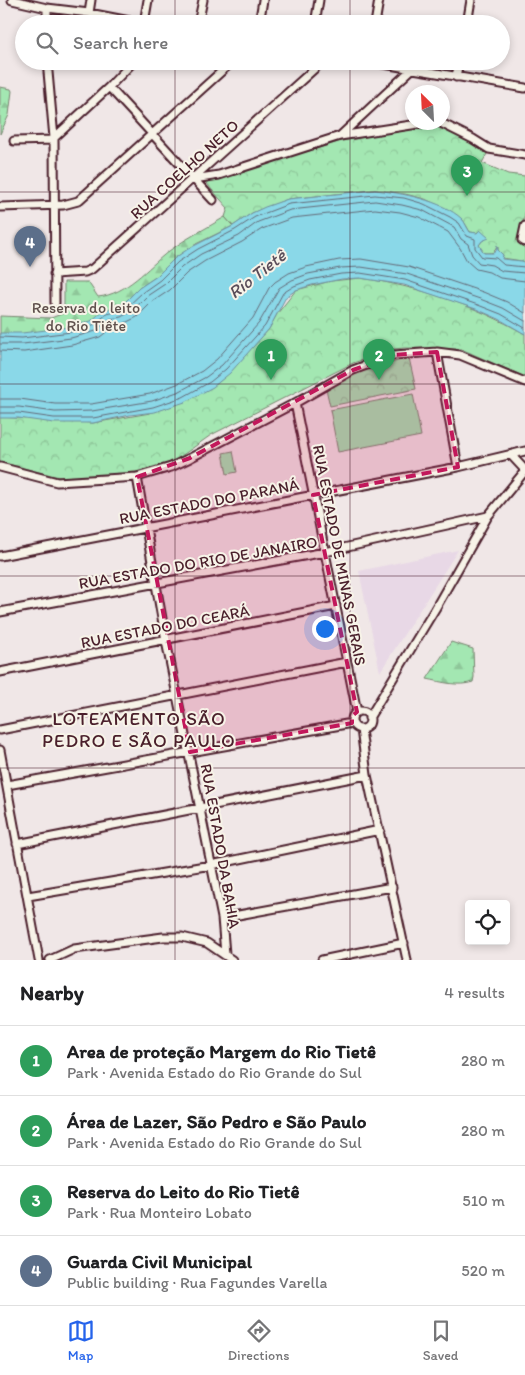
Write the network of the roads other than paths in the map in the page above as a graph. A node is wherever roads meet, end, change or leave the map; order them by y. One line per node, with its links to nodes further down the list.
1 (12, 0): 9 (street)
2 (91, 0): 11 (street)
3 (148, 0): 14 (street)
4 (203, 0): 15 (street)
5 (263, 0): 16 (street)
6 (319, 0): 17 (street)
7 (379, 0): 18 (street)
8 (472, 0): 19 (street)
9 (32, 2): 10 (street)
10 (47, 8): 11 (street); 12 (street)
11 (89, 13): 13 (street)
12 (47, 15)
13 (99, 15)
14 (146, 15)
15 (200, 15)
16 (260, 15)
17 (316, 15)
18 (376, 15)
19 (469, 15)
20 (48, 70): 33 (street)
21 (125, 70): 27 (street)
22 (223, 70): 31 (street)
23 (313, 70): 36 (street, RUA COELHO NETO)
24 (412, 70): 26 (street); 32 (street)
25 (457, 70): 26 (street)
26 (456, 77): 28 (street)
27 (109, 87): 31 (street); 33 (street)
28 (525, 88)
29 (405, 126): 32 (street)
30 (450, 128): 35 (street)
31 (152, 135): 36 (street); 38 (street)
32 (340, 136): 36 (street)
33 (54, 139): 34 (street); 38 (street)
34 (14, 141)
35 (525, 155)
36 (194, 179): 37 (street); 42 (street, RUA COELHO NETO)
37 (213, 200)
38 (54, 206): 39 (street); 42 (street)
39 (0, 207)
40 (525, 226): 41 (street)
41 (523, 241)
42 (54, 274): 43 (street)
43 (55, 303)
44 (437, 352): 45 (street); 46 (street); 50 (street)
45 (525, 382)
46 (295, 403): 52 (street); 53 (street, RUA ESTADO DE MINAS GERAIS)
47 (525, 452): 48 (street, RUA ESTADO DO PARANÁ)
48 (511, 456): 50 (street, RUA ESTADO DO PARANÁ); 51 (street)
49 (0, 467): 52 (street)
50 (458, 467): 53 (street, RUA ESTADO DO PARANÁ)
51 (525, 471): 54 (street)
52 (137, 477): 55 (street, RUA ESTADO DA BAHIA)
53 (313, 495): 55 (street, RUA ESTADO DO PARANÁ); 56 (street, RUA ESTADO DE MINAS GERAIS)
54 (488, 516): 56 (street, RUA ESTADO DO RIO DE JANAIRO); 66 (street)
55 (146, 527): 57 (street, RUA ESTADO DO PARANÁ); 58 (street, RUA ESTADO DA BAHIA)
56 (325, 552): 58 (street, RUA ESTADO DO RIO DE JANAIRO); 59 (street, RUA ESTADO DE MINAS GERAIS)
57 (0, 556)
58 (156, 583): 60 (street, RUA ESTADO DO RIO DE JANAIRO); 61 (street, RUA ESTADO DA BAHIA)
59 (336, 606): 61 (street, RUA ESTADO DO CEARÁ); 62 (street, RUA ESTADO DE MINAS GERAIS)
60 (0, 612)
61 (166, 640): 63 (street, RUA ESTADO DO CEARÁ); 64 (street, RUA ESTADO DA BAHIA)
62 (347, 662): 64 (street); 65 (street, RUA ESTADO DE MINAS GERAIS)
63 (0, 672)
64 (178, 695): 69 (street); 71 (street, RUA ESTADO DA BAHIA)
65 (357, 712): 66 (street); 67 (street)
66 (369, 718): 68 (street)
67 (352, 723): 68 (street); 71 (street)
68 (361, 729): 72 (street)
69 (0, 730)
70 (0, 750): 73 (street)
71 (190, 752): 73 (street); 74 (street, RUA ESTADO DA BAHIA)
72 (367, 775): 74 (street); 75 (street)
73 (7, 785): 76 (street)
74 (200, 808): 76 (street); 77 (street, RUA ESTADO DA BAHIA)
75 (380, 830): 77 (street); 78 (street)
76 (18, 844): 79 (street)
77 (211, 865): 79 (street); 80 (street, RUA ESTADO DA BAHIA)
78 (392, 887): 80 (street); 81 (street)
79 (28, 896): 83 (street)
80 (222, 918): 82 (street, RUA ESTADO DA BAHIA)
81 (404, 943): 86 (street); 87 (street)
82 (225, 954): 84 (street); 85 (street)
83 (40, 960)
84 (50, 960)
85 (232, 960)
86 (322, 960)
87 (408, 960)

